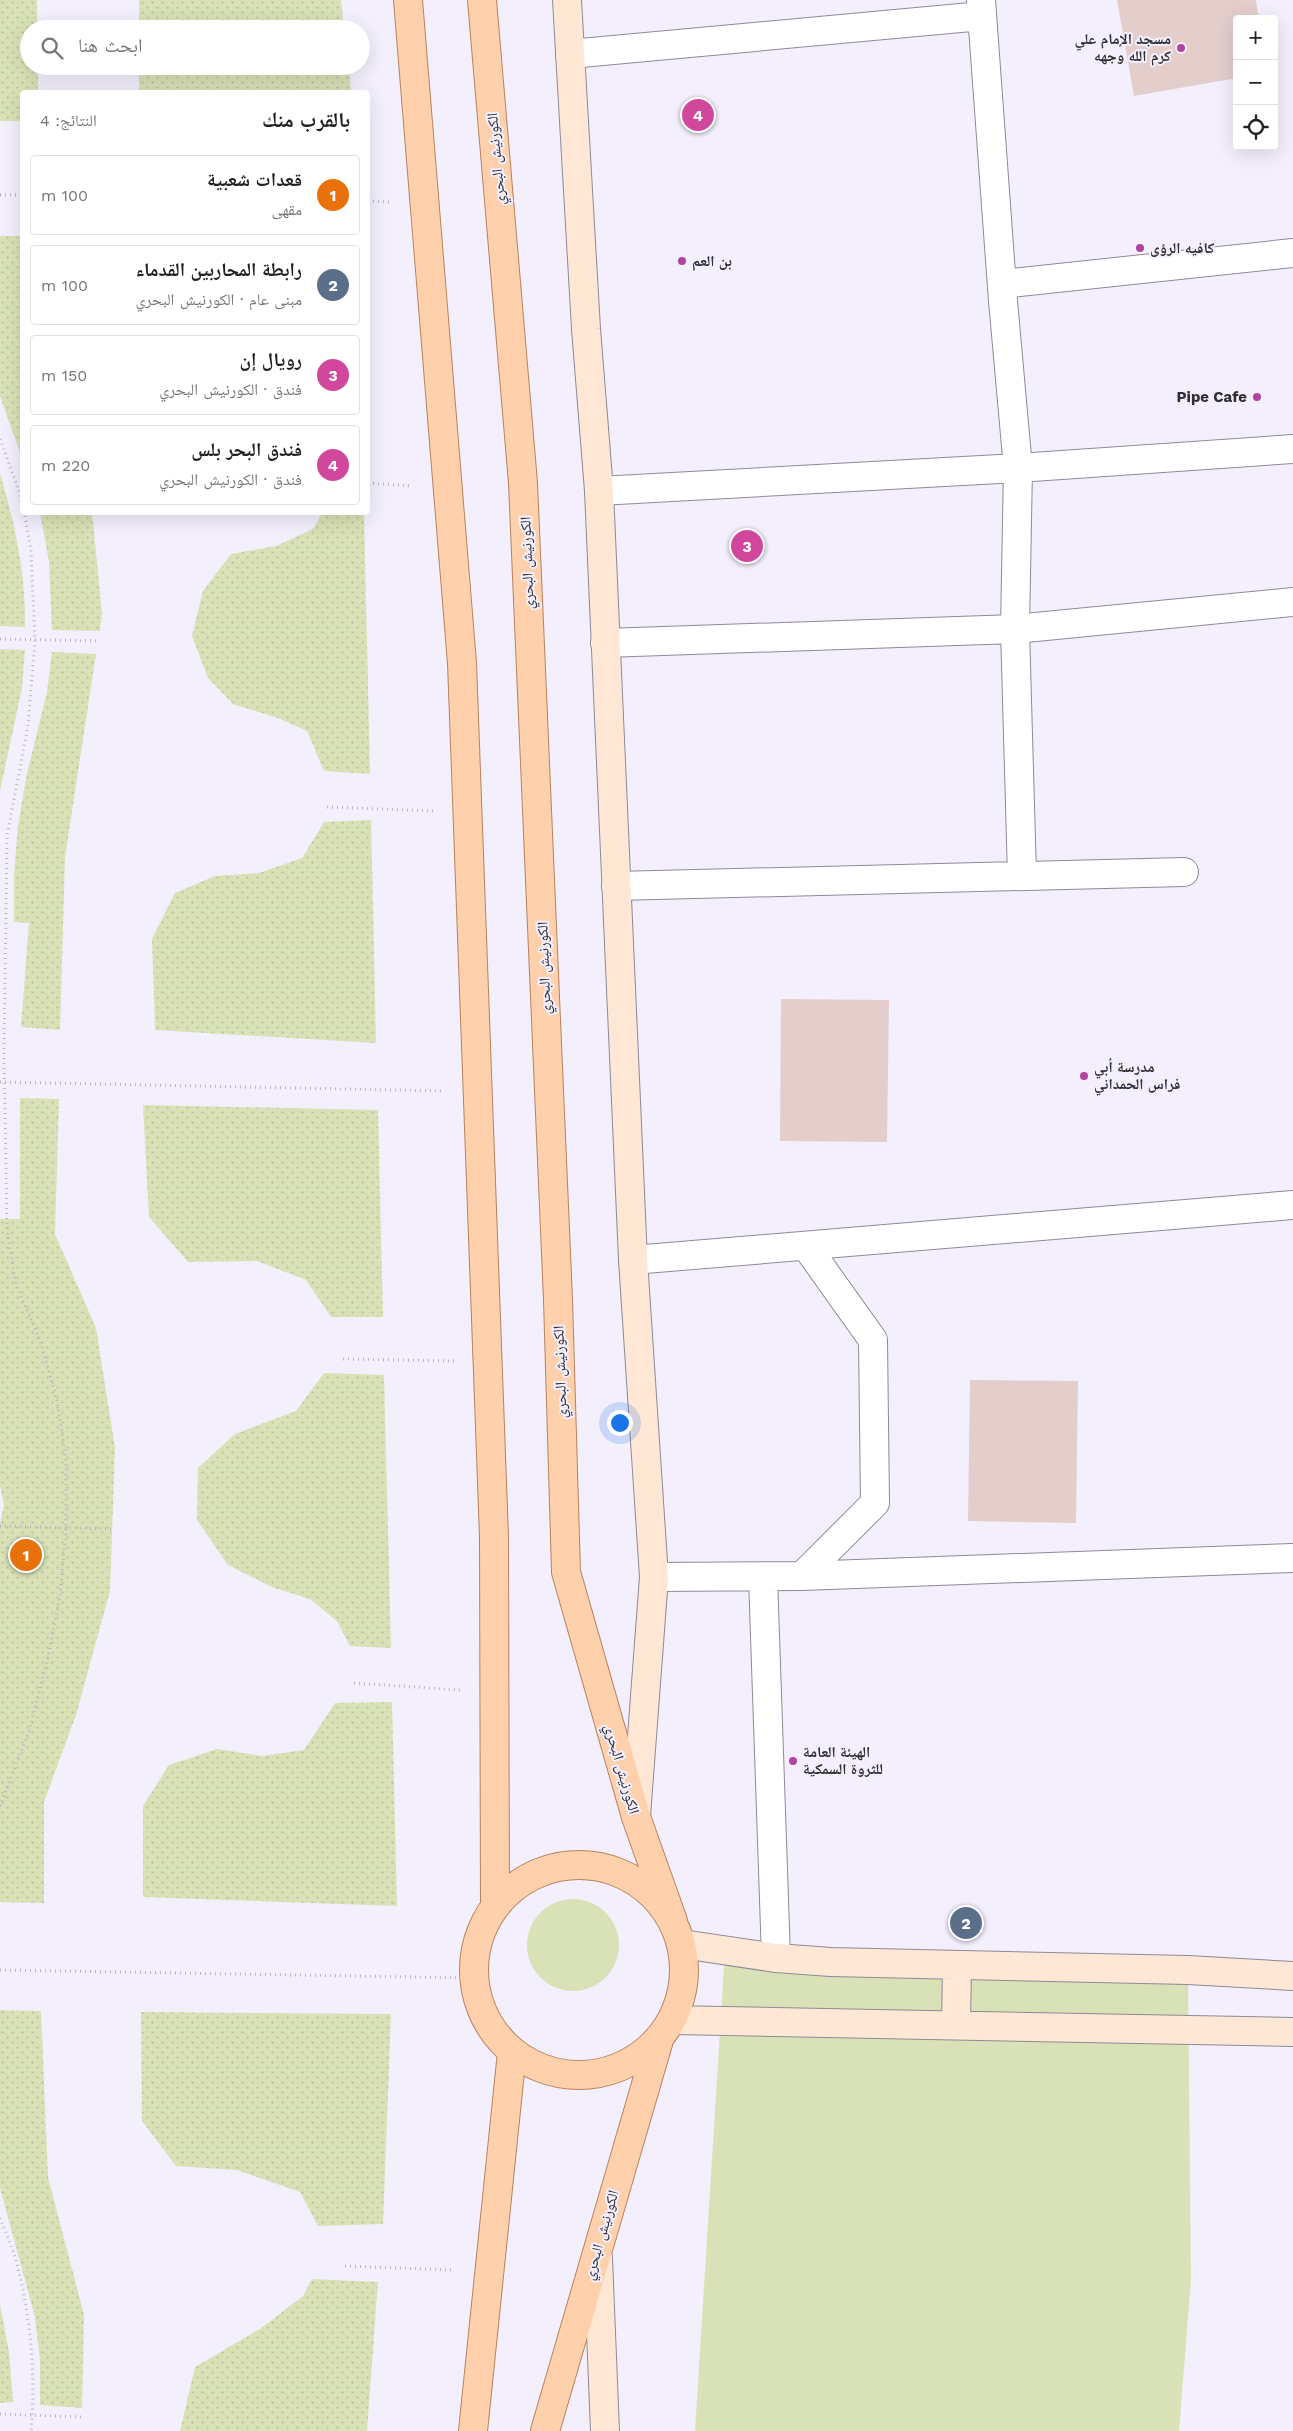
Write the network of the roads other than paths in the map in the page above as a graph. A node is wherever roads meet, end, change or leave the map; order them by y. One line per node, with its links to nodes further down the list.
1 (408, 0): 25 (main road)
2 (482, 0): 24 (main road, الكورنيش البحري)
3 (567, 0): 5 (street)
4 (982, 8): 5 (street); 7 (street)
5 (570, 54): 10 (street)
6 (1293, 253): 7 (street)
7 (1002, 284): 9 (street)
8 (1293, 449): 9 (street)
9 (1018, 468): 10 (street); 12 (street)
10 (599, 490): 13 (street)
11 (1293, 602): 12 (street)
12 (1015, 629): 13 (street); 15 (street)
13 (605, 644): 16 (street)
14 (1184, 872): 15 (street)
15 (1022, 876): 16 (street)
16 (616, 886): 19 (street)
17 (1293, 1205): 18 (street)
18 (806, 1246): 19 (street); 21 (street)
19 (633, 1260): 22 (street)
20 (1293, 1558): 21 (street)
21 (802, 1576): 23 (street)
22 (654, 1577): 23 (street); 24 (street)
23 (763, 1577): 27 (street)
24 (636, 1817): 26 (main road, الكورنيش البحري)
25 (495, 1906): 26 (main road); 33 (main road)
26 (677, 1932): 27 (street); 31 (main road, الكورنيش البحري)
27 (776, 1958): 28 (street)
28 (957, 1965): 29 (street); 30 (street)
29 (1293, 1976)
30 (956, 2024): 31 (street); 32 (street)
31 (666, 2030): 33 (main road); 34 (main road, الكورنيش البحري)
32 (1293, 2032)
33 (512, 2052): 35 (main road)
34 (598, 2248): 36 (main road, الكورنيش البحري); 37 (street)
35 (473, 2431)
36 (545, 2431)
37 (605, 2431)

